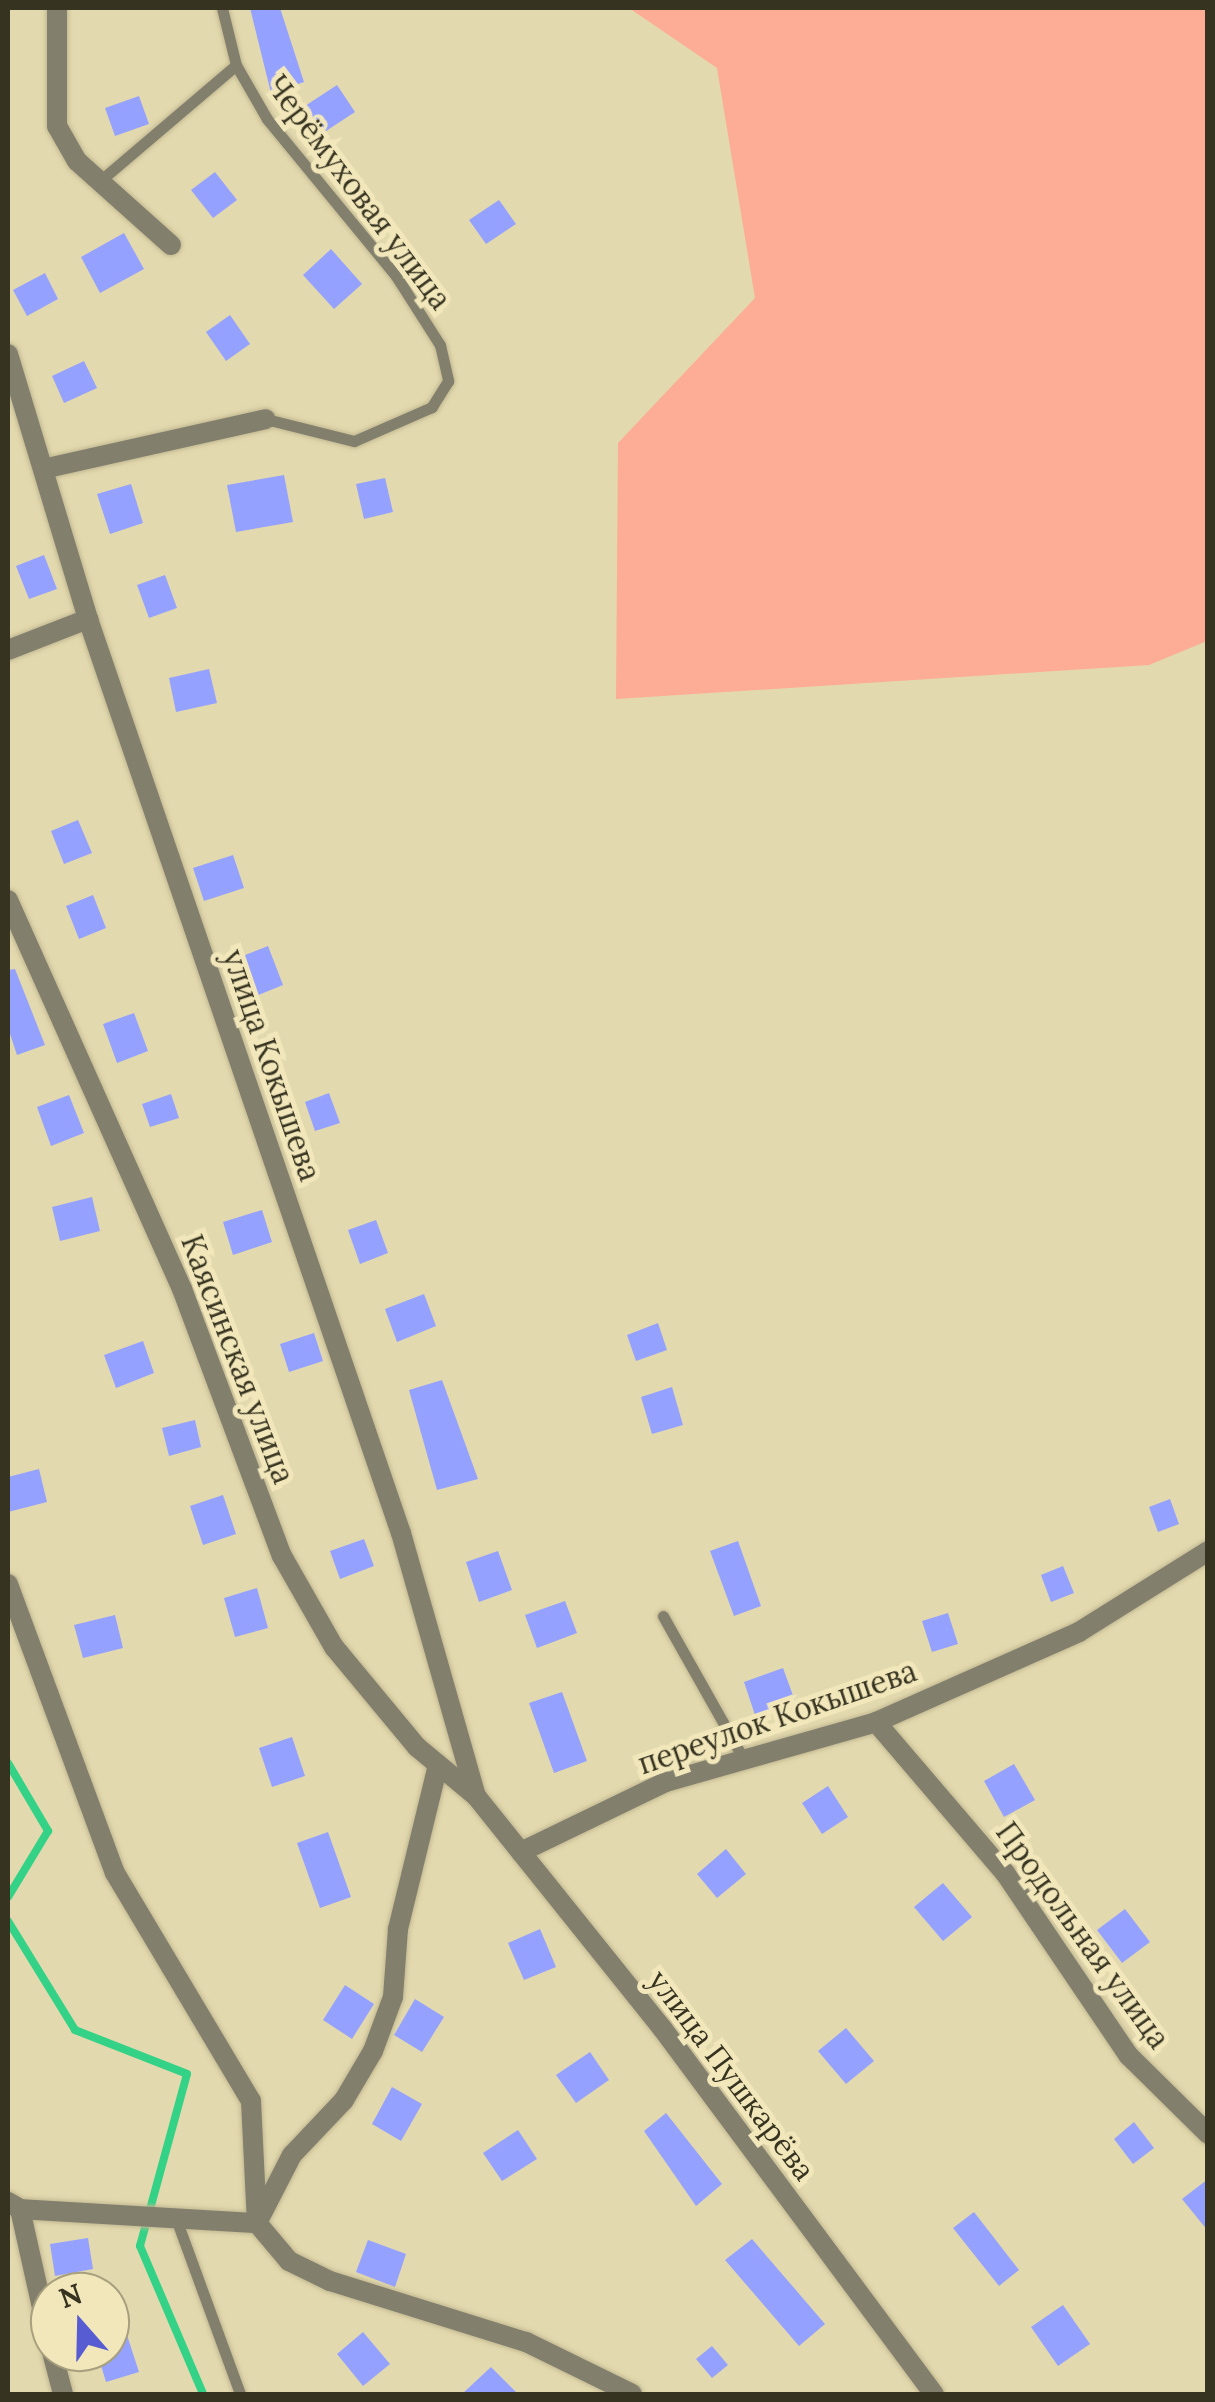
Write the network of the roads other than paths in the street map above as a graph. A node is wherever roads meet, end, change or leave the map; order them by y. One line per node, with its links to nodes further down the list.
1 (58, 8): 4 (street)
2 (222, 8): 3 (lane, Черёмуховая улица)
3 (236, 65): 4 (lane); 7 (lane, Черёмуховая улица)
4 (102, 180): 5 (street)
5 (171, 245)
6 (8, 354): 8 (street, улица Кокышева)
7 (266, 418): 8 (street)
8 (47, 468): 9 (street, улица Кокышева)
9 (88, 619): 10 (street); 18 (street, улица Кокышева)
10 (8, 650)
11 (8, 900): 17 (street, Каясинская улица)
12 (1208, 1551): 15 (street, переулок Кокышева)
13 (8, 1584): 23 (street)
14 (664, 1616): 16 (lane)
15 (876, 1722): 16 (street, переулок Кокышева); 20 (street, Продольная улица)
16 (744, 1760): 19 (street, переулок Кокышева)
17 (438, 1764): 18 (street, Каясинская улица); 23 (street)
18 (476, 1796): 19 (street, улица Пушкарёва)
19 (520, 1852): 27 (street, улица Пушкарёва)
20 (1208, 2134)
21 (14, 2206): 22 (street); 24 (street)
22 (170, 2213): 23 (street); 25 (lane)
23 (257, 2223): 26 (street)
24 (31, 2272)
25 (240, 2394)
26 (632, 2394)
27 (934, 2394)

